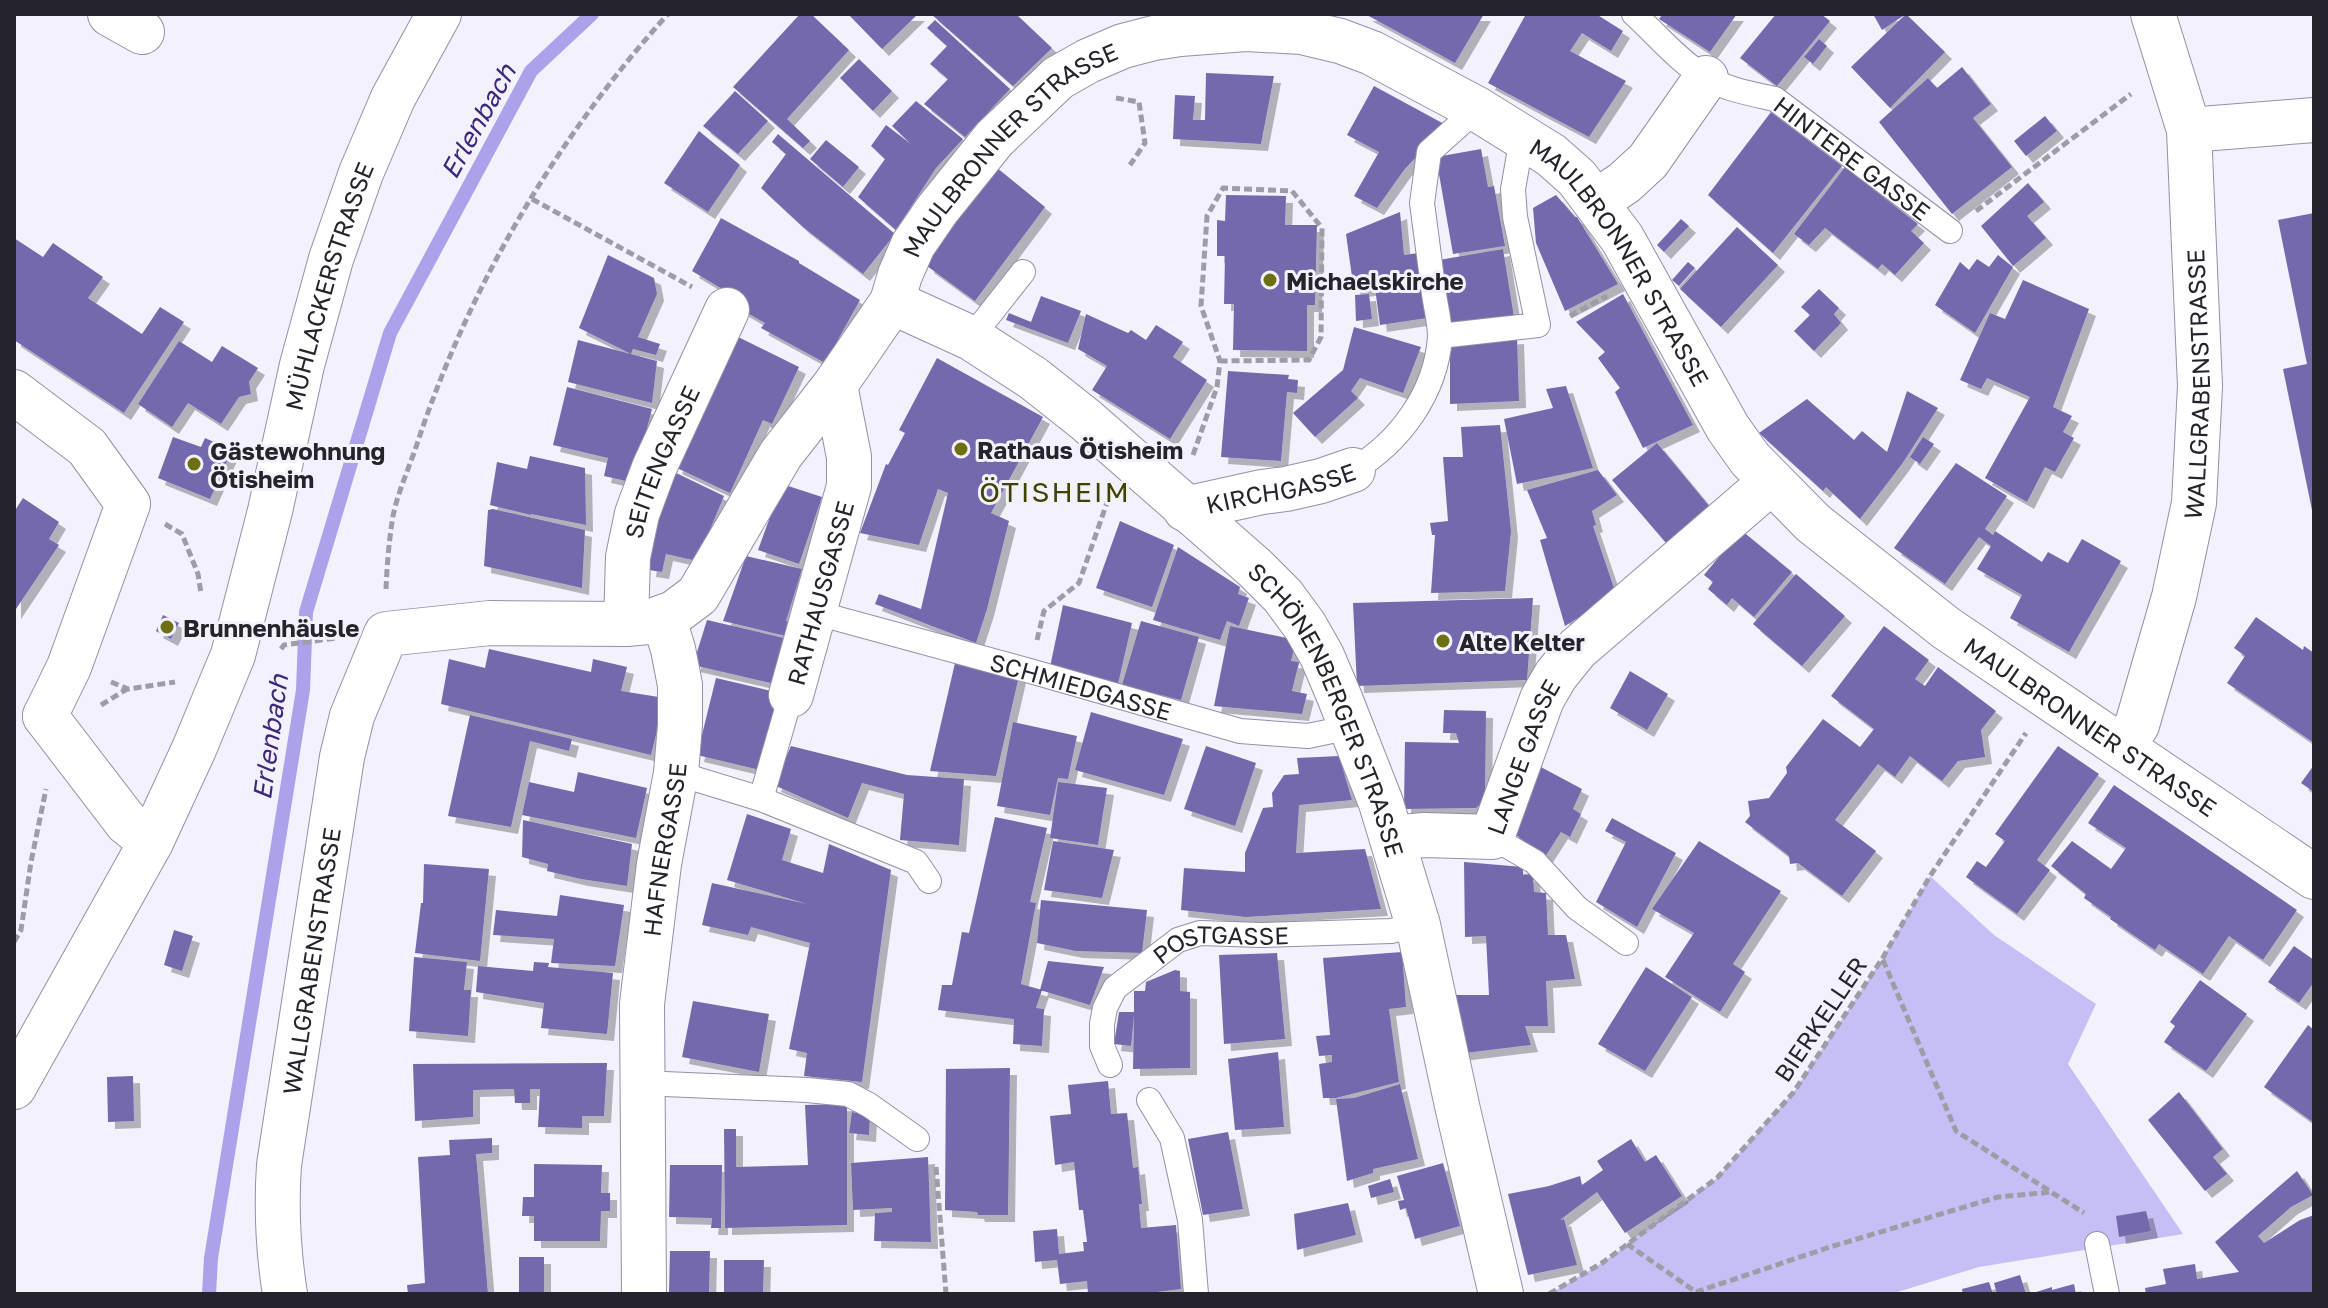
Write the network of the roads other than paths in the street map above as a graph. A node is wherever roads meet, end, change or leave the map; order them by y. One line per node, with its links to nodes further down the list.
1 (439, 14): 32 (street, MÜHLACKERSTRASSE)
2 (2153, 14): 8 (street, WALLGRABENSTRASSE)
3 (1637, 15): 5 (lane, HINTERE GASSE)
4 (1305, 23): 6 (street, MAULBRONNER STRASSE); 13 (street, MAULBRONNER STRASSE)
5 (1706, 78): 10 (street); 11 (lane, HINTERE GASSE)
6 (1477, 109): 9 (street, MAULBRONNER STRASSE); 15 (lane, KIRCHGASSE)
7 (2314, 120): 8 (street)
8 (2189, 130): 27 (street, WALLGRABENSTRASSE)
9 (1522, 138): 10 (street, MAULBRONNER STRASSE); 15 (lane)
10 (1597, 201): 20 (street, MAULBRONNER STRASSE)
11 (1950, 231)
12 (1023, 272): 16 (lane)
13 (892, 302): 16 (street, SCHÖNENBERGER STRASSE); 17 (street, MAULBRONNER STRASSE)
14 (727, 310): 23 (street, SEITENGASSE)
15 (1440, 336): 19 (lane, KIRCHGASSE)
16 (971, 338): 21 (street, SCHÖNENBERGER STRASSE)
17 (835, 385): 22 (street, RATHAUSGASSE); 23 (street, MAULBRONNER STRASSE)
18 (14, 392): 25 (street)
19 (1353, 470): 21 (street, KIRCHGASSE)
20 (1771, 482): 27 (street, MAULBRONNER STRASSE); 30 (street, LANGE GASSE)
21 (1181, 505): 26 (street, SCHÖNENBERGER STRASSE)
22 (813, 612): 24 (street, RATHAUSGASSE); 26 (lane, SCHMIEDGASSE)
23 (644, 621): 28 (street, HAFNERGASSE); 43 (street, WALLGRABENSTRASSE)
24 (791, 695): 29 (lane, RATHAUSGASSE)
25 (30, 720): 32 (street)
26 (1351, 727): 31 (street, SCHÖNENBERGER STRASSE)
27 (2122, 746): 33 (street, MAULBRONNER STRASSE)
28 (676, 773): 29 (lane); 38 (street, HAFNERGASSE)
29 (761, 799): 34 (lane)
30 (1492, 837): 31 (street, LANGE GASSE); 36 (lane)
31 (1392, 838): 35 (street, SCHÖNENBERGER STRASSE)
32 (151, 842): 39 (street, MÜHLACKERSTRASSE)
33 (2314, 877)
34 (929, 881)
35 (1418, 925): 37 (lane, POSTGASSE); 46 (street, SCHÖNENBERGER STRASSE)
36 (1626, 943)
37 (1110, 1065)
38 (641, 1083): 41 (lane); 44 (street, HAFNERGASSE)
39 (14, 1087)
40 (1149, 1100): 45 (lane)
41 (917, 1139)
42 (2097, 1244): 47 (lane)
43 (285, 1294)
44 (644, 1294)
45 (1196, 1294)
46 (1501, 1294)
47 (2107, 1294)

